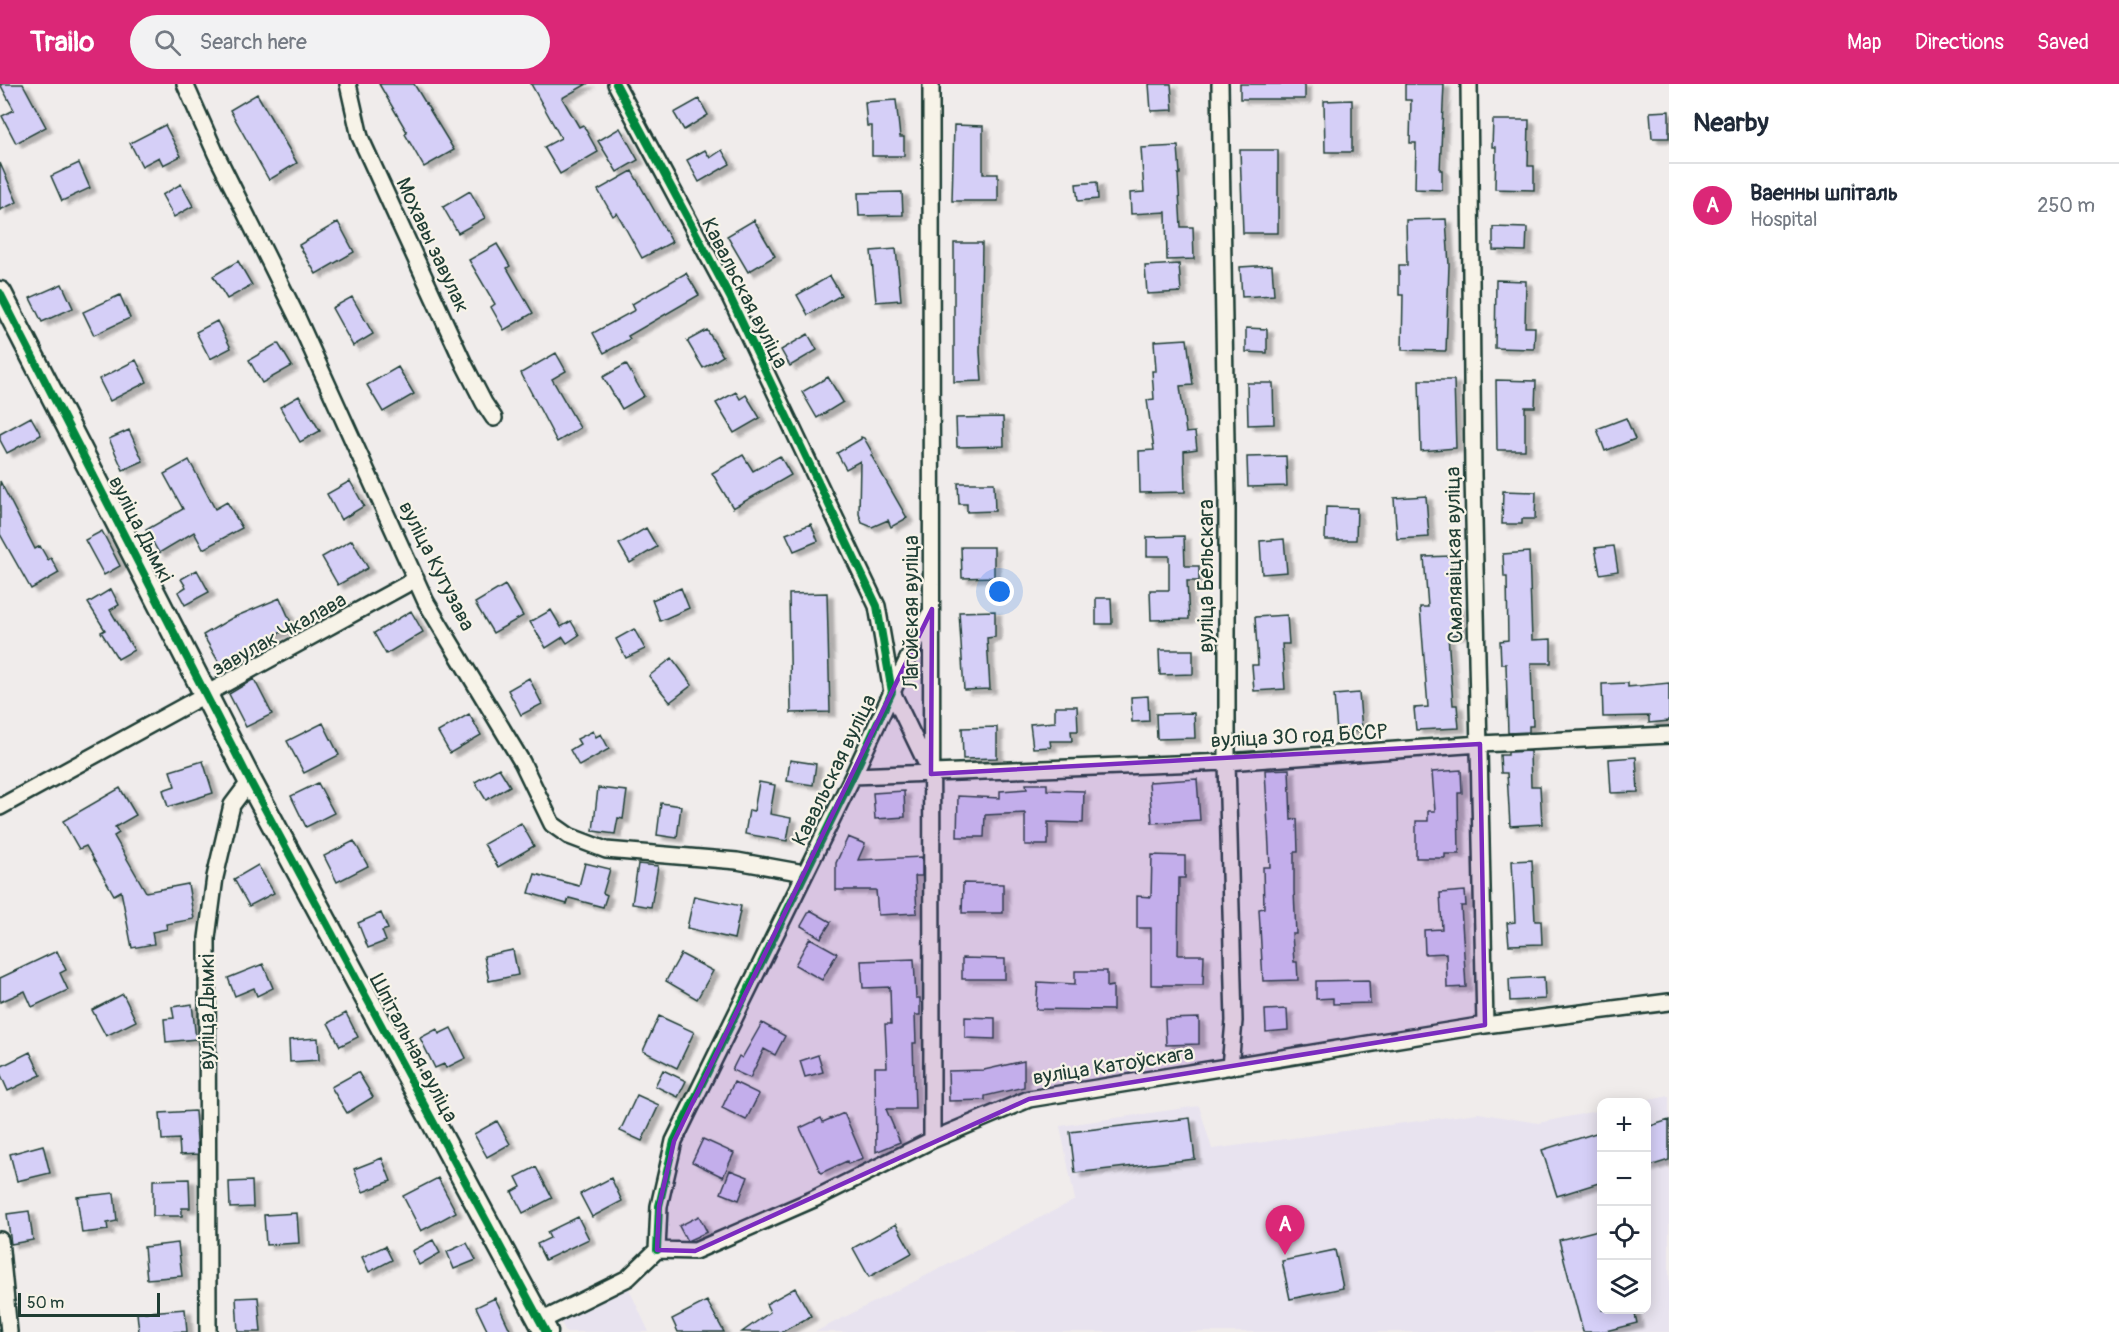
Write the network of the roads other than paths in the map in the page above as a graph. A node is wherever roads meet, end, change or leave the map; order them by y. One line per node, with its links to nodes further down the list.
1 (185, 84): 9 (street, вуліца Кутузава)
2 (348, 84): 8 (street, Мохавы завулак)
3 (616, 84): 11 (street, Кавальская вуліца)
4 (931, 84): 10 (street, Лагойская вуліца)
5 (1220, 84): 15 (street, вуліца Бельскага)
6 (1469, 84): 14 (street, Смалявіцкая вуліца)
7 (0, 293): 12 (main road, вуліца Дымкі)
8 (494, 418)
9 (416, 579): 12 (street, завулак Чкалава); 20 (street, вуліца Кутузава)
10 (932, 609): 11 (street); 16 (street, Лагойская вуліца)
11 (892, 692): 16 (street); 17 (street, Кавальская вуліца)
12 (206, 695): 18 (main road, вуліца Дымкі); 19 (street, завулак Чкалава)
13 (1669, 735): 14 (street, вуліца 30 год БССР)
14 (1480, 744): 15 (street, вуліца 30 год БССР); 22 (street, Смалявіцкая вуліца)
15 (1227, 762): 16 (street, вуліца 30 год БССР); 23 (street, вуліца Бельскага)
16 (931, 774): 17 (street, вуліца 30 год БССР); 24 (street, Лагойская вуліца)
17 (853, 776): 20 (street, Кавальская вуліца)
18 (250, 780): 27 (main road, Шпітальная вуліца); 29 (street, вуліца Дымкі)
19 (0, 807)
20 (804, 873): 26 (street, Кавальская вуліца)
21 (1669, 1002): 22 (street, вуліца Катоўскага)
22 (1485, 1024): 23 (street, вуліца Катоўскага)
23 (1230, 1067): 24 (street, вуліца Катоўскага)
24 (932, 1140): 26 (street, вуліца Катоўскага)
25 (0, 1240): 28 (street)
26 (657, 1250): 27 (street)
27 (544, 1326)
28 (9, 1332)
29 (208, 1332)

